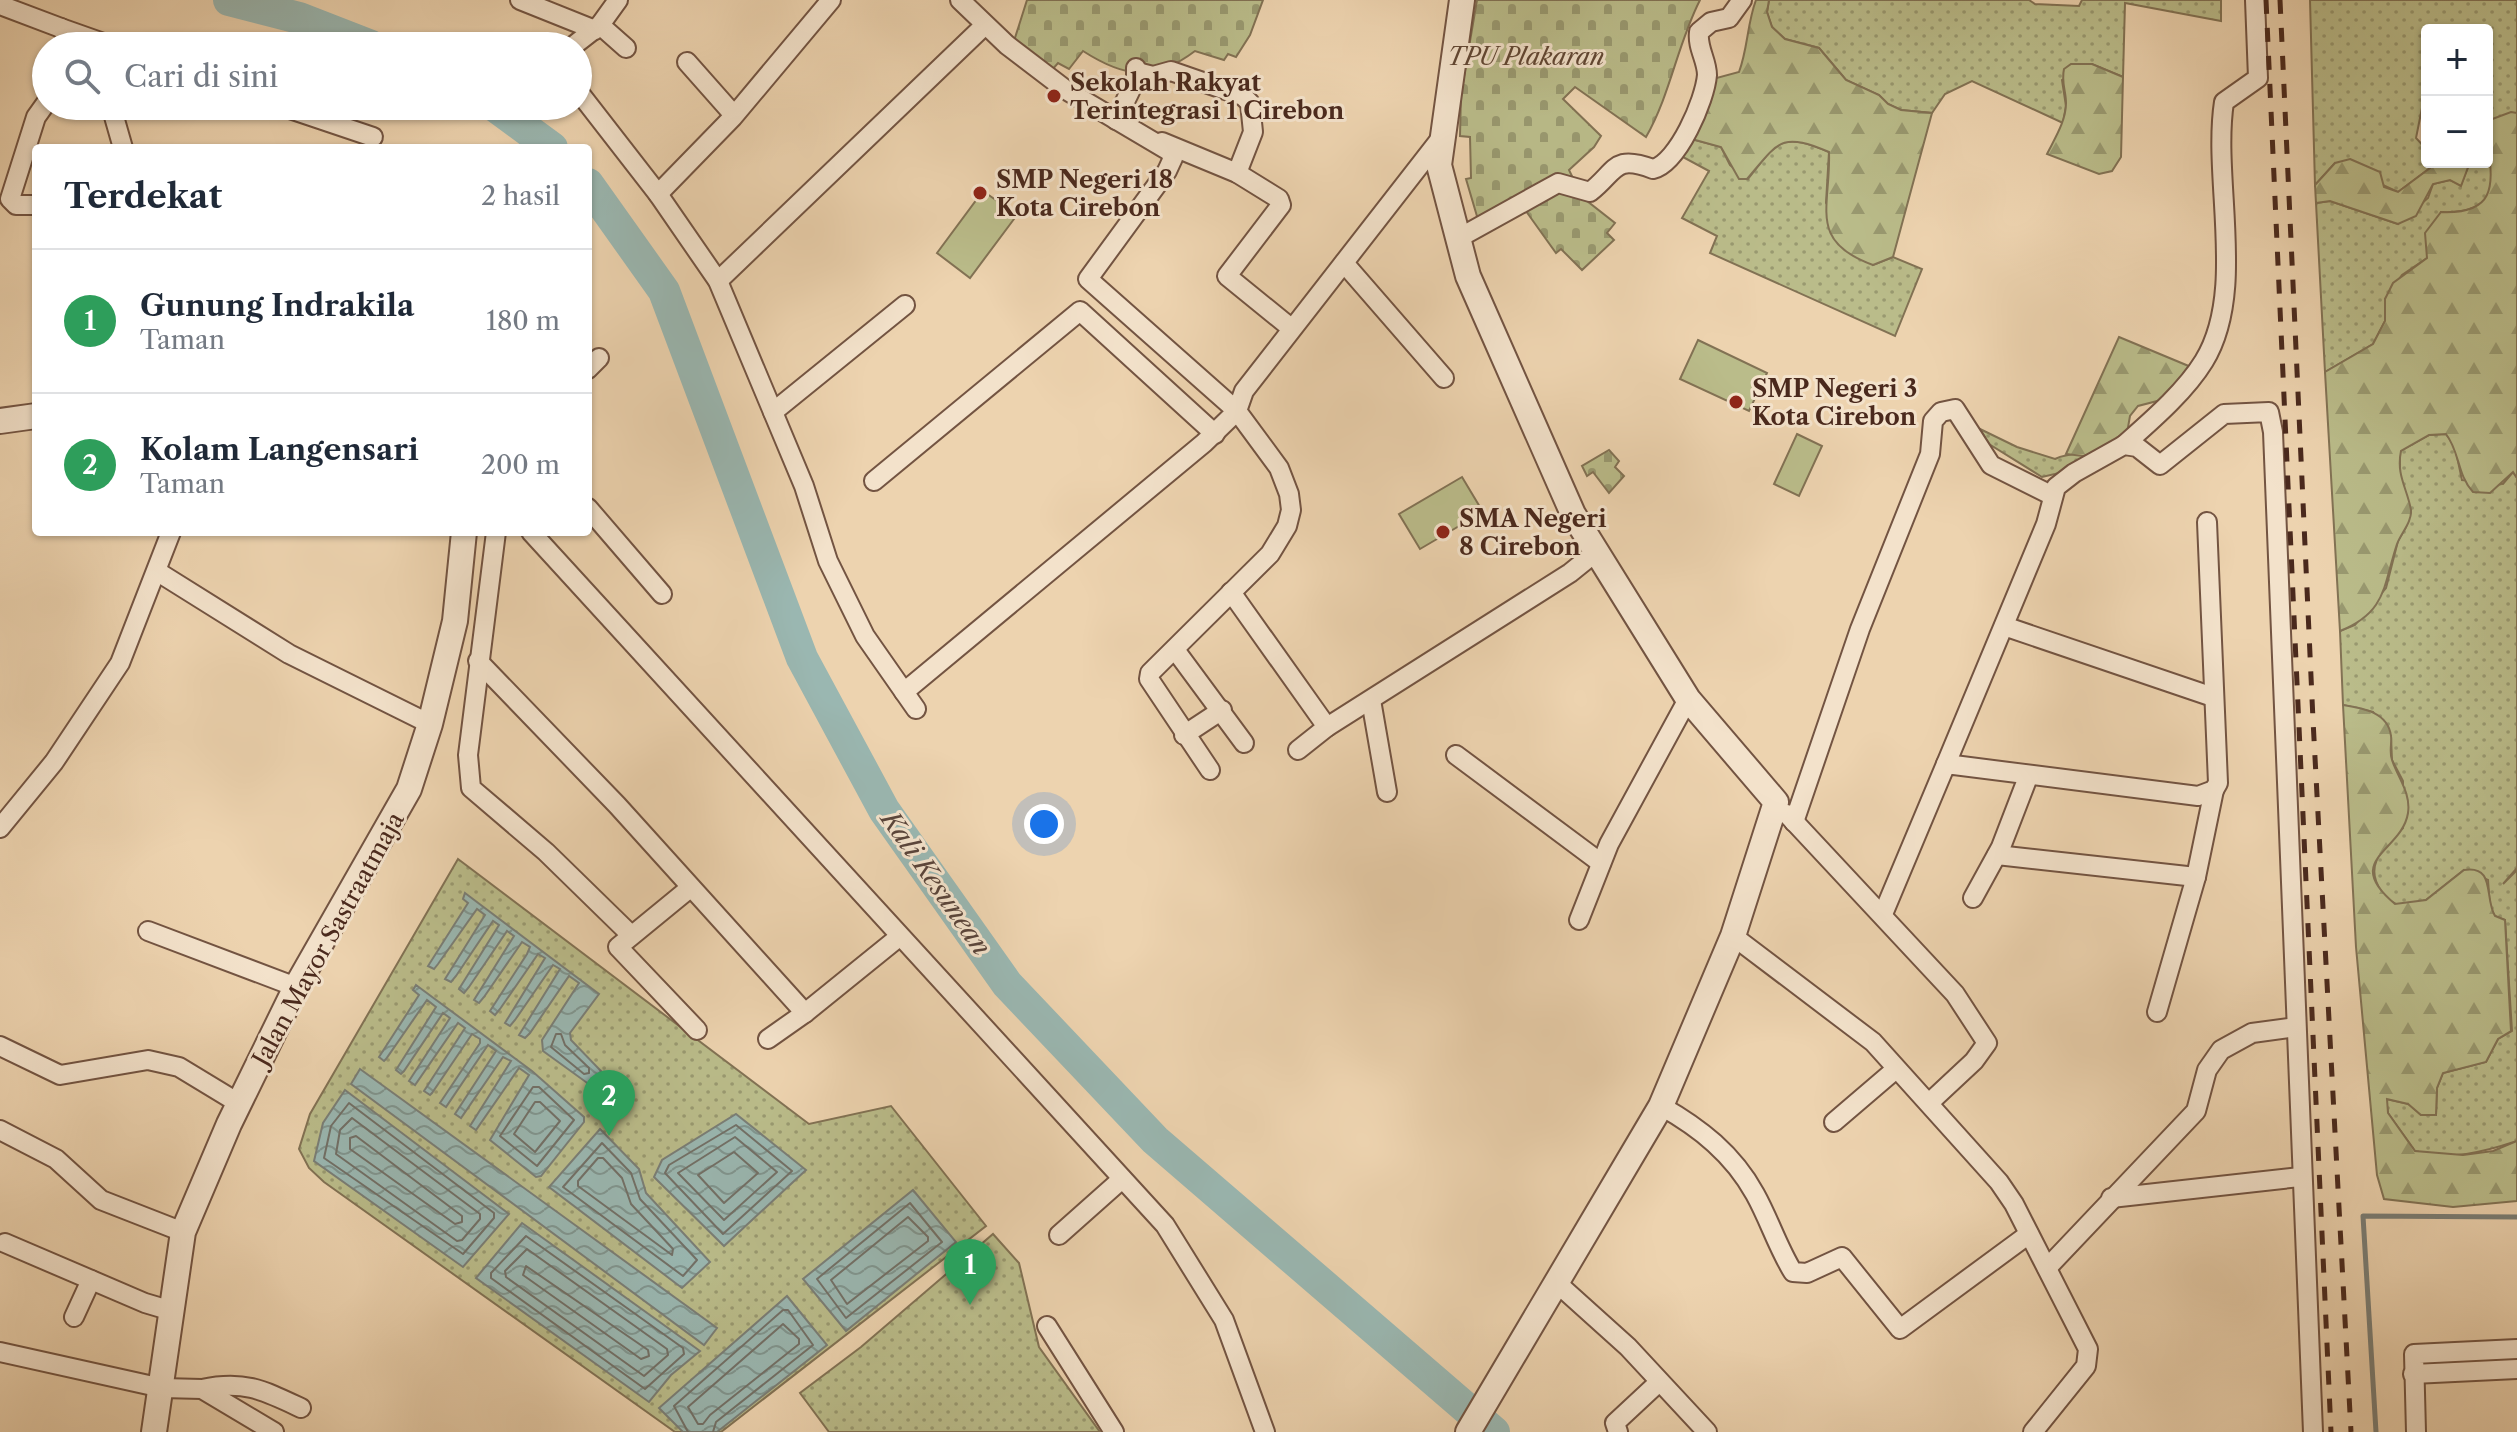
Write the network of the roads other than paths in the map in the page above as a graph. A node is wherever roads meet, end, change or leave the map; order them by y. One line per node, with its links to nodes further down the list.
1 (520, 0): 11 (street)
2 (618, 0): 11 (street)
3 (831, 0): 18 (street)
4 (960, 0): 9 (street)
5 (1462, 0): 24 (street)
6 (1742, 0): 30 (street)
7 (2255, 0): 41 (street)
8 (0, 5): 10 (street)
9 (985, 25): 22 (street); 32 (street)
10 (61, 28): 12 (street); 13 (street)
11 (598, 28): 14 (street); 15 (street)
12 (64, 32)
13 (72, 32)
14 (592, 32)
15 (626, 48)
16 (687, 62): 18 (street)
17 (592, 109): 28 (street)
18 (733, 114): 28 (street)
19 (35, 120): 29 (street)
20 (115, 120): 26 (street)
21 (323, 120): 23 (street)
22 (1116, 120): 25 (street); 27 (street)
23 (373, 137)
24 (1441, 138): 30 (street); 31 (street)
25 (1157, 140): 27 (street); 36 (street)
26 (122, 144)
27 (1237, 173): 34 (street)
28 (658, 194): 32 (street)
29 (32, 205)
30 (1457, 239): 50 (street)
31 (1344, 263): 34 (street); 35 (street)
32 (718, 281): 37 (street)
33 (905, 305): 37 (street)
34 (1291, 328): 36 (street)
35 (1444, 378)
36 (1237, 411): 40 (street); 52 (street)
37 (773, 412): 57 (street)
38 (32, 417): 39 (street)
39 (0, 421)
40 (1215, 434): 42 (street); 57 (street)
41 (2124, 445): 43 (street); 91 (street)
42 (874, 481)
43 (2053, 496): 54 (street); 75 (street)
44 (592, 513): 53 (street)
45 (2207, 522): 58 (street)
46 (170, 536): 51 (street)
47 (464, 536): 63 (street, Jalan Mayor Sastraatmaja)
48 (495, 536): 56 (street)
49 (535, 536): 87 (street)
50 (1596, 552): 59 (street); 60 (street)
51 (158, 572): 63 (street); 76 (street)
52 (1231, 592): 55 (street); 64 (street)
53 (662, 594)
54 (2004, 626): 58 (street); 69 (street)
55 (1176, 651): 62 (street); 65 (street)
56 (478, 661): 80 (street); 85 (street)
57 (904, 692): 61 (street)
58 (2213, 697): 72 (street)
59 (1688, 699): 74 (street); 78 (street)
60 (1371, 700): 64 (street); 73 (street)
61 (916, 709)
62 (1222, 710): 65 (street); 66 (street)
63 (430, 724): 88 (street, Jalan Mayor Sastraatmaja)
64 (1327, 727): 67 (street)
65 (1184, 735): 70 (street)
66 (1244, 743)
67 (1298, 750)
68 (1456, 755): 78 (street)
69 (1946, 764): 71 (street); 82 (street)
70 (1210, 770)
71 (2028, 777): 72 (street); 77 (street)
72 (2214, 790): 79 (street)
73 (1387, 792)
74 (1776, 802): 75 (street); 86 (street)
75 (1794, 822): 82 (street)
76 (0, 828)
77 (1997, 855): 79 (street); 81 (street)
78 (1601, 863): 83 (street)
79 (2196, 877): 89 (street)
80 (690, 888): 85 (street); 90 (street)
81 (1973, 898)
82 (1883, 914): 96 (street)
83 (1579, 920)
84 (148, 931): 88 (street)
85 (631, 935): 92 (street)
86 (1733, 936): 95 (street); 98 (street)
87 (899, 937): 90 (street); 102 (street)
88 (296, 987): 97 (street, Jalan Mayor Sastraatmaja)
89 (2157, 1012)
90 (805, 1013): 93 (street)
91 (2296, 1027): 101 (street); 103 (street)
92 (697, 1030)
93 (768, 1039)
94 (0, 1046): 97 (street)
95 (1896, 1069): 96 (street); 99 (street)
96 (1929, 1103): 105 (street)
97 (240, 1104): 104 (street, Jalan Mayor Sastraatmaja)
98 (1661, 1106): 105 (street); 110 (street)
99 (1834, 1122)
100 (0, 1130): 104 (street)
101 (2300, 1177): 103 (street); 130 (street)
102 (1122, 1179): 106 (street); 125 (street)
103 (2111, 1198): 108 (street)
104 (183, 1232): 111 (street, Jalan Mayor Sastraatmaja)
105 (2029, 1234): 108 (street)
106 (1059, 1235)
107 (5, 1243): 109 (street)
108 (2047, 1268): 129 (street)
109 (91, 1280): 111 (street); 112 (street)
110 (1558, 1284): 118 (street); 126 (street)
111 (172, 1311): 119 (street, Jalan Mayor Sastraatmaja)
112 (74, 1317)
113 (1047, 1326): 124 (street)
114 (2517, 1349): 117 (street)
115 (0, 1352): 119 (street)
116 (2517, 1369): 117 (street)
117 (2413, 1374): 131 (street)
118 (1658, 1383): 127 (street); 128 (street)
119 (162, 1388): 120 (street); 122 (street, Jalan Mayor Sastraatmaja)
120 (202, 1389): 121 (street); 123 (street)
121 (301, 1408)
122 (154, 1432)
123 (274, 1432)
124 (1114, 1432)
125 (1265, 1432)
126 (1468, 1432)
127 (1618, 1432)
128 (1707, 1432)
129 (2033, 1432)
130 (2313, 1432)
131 (2416, 1432)

